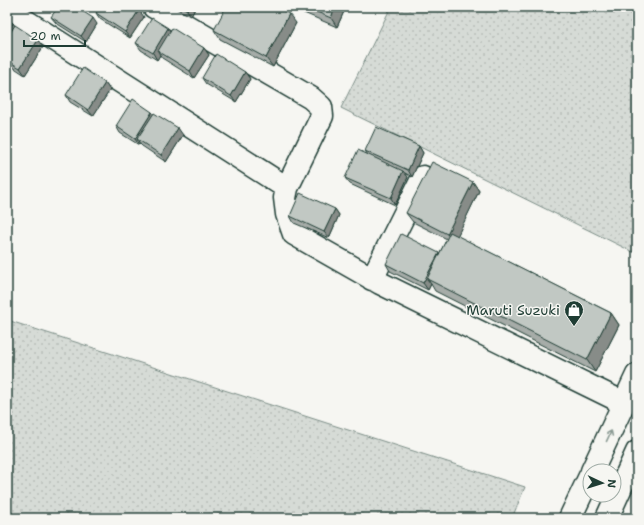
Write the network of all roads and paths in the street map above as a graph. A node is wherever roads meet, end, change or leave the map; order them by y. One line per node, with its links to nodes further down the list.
1 (154, 7): 4 (main road)
2 (7, 9): 4 (main road)
3 (423, 177): 5 (main road)
4 (287, 188): 5 (main road)
5 (372, 279): 7 (main road)
6 (637, 375): 7 (main road)
7 (624, 403): 9 (main road, one-way to 7)
8 (637, 452): 12 (main road)
9 (596, 463)
10 (582, 493): 11 (main road)
11 (570, 518)
12 (607, 518)

